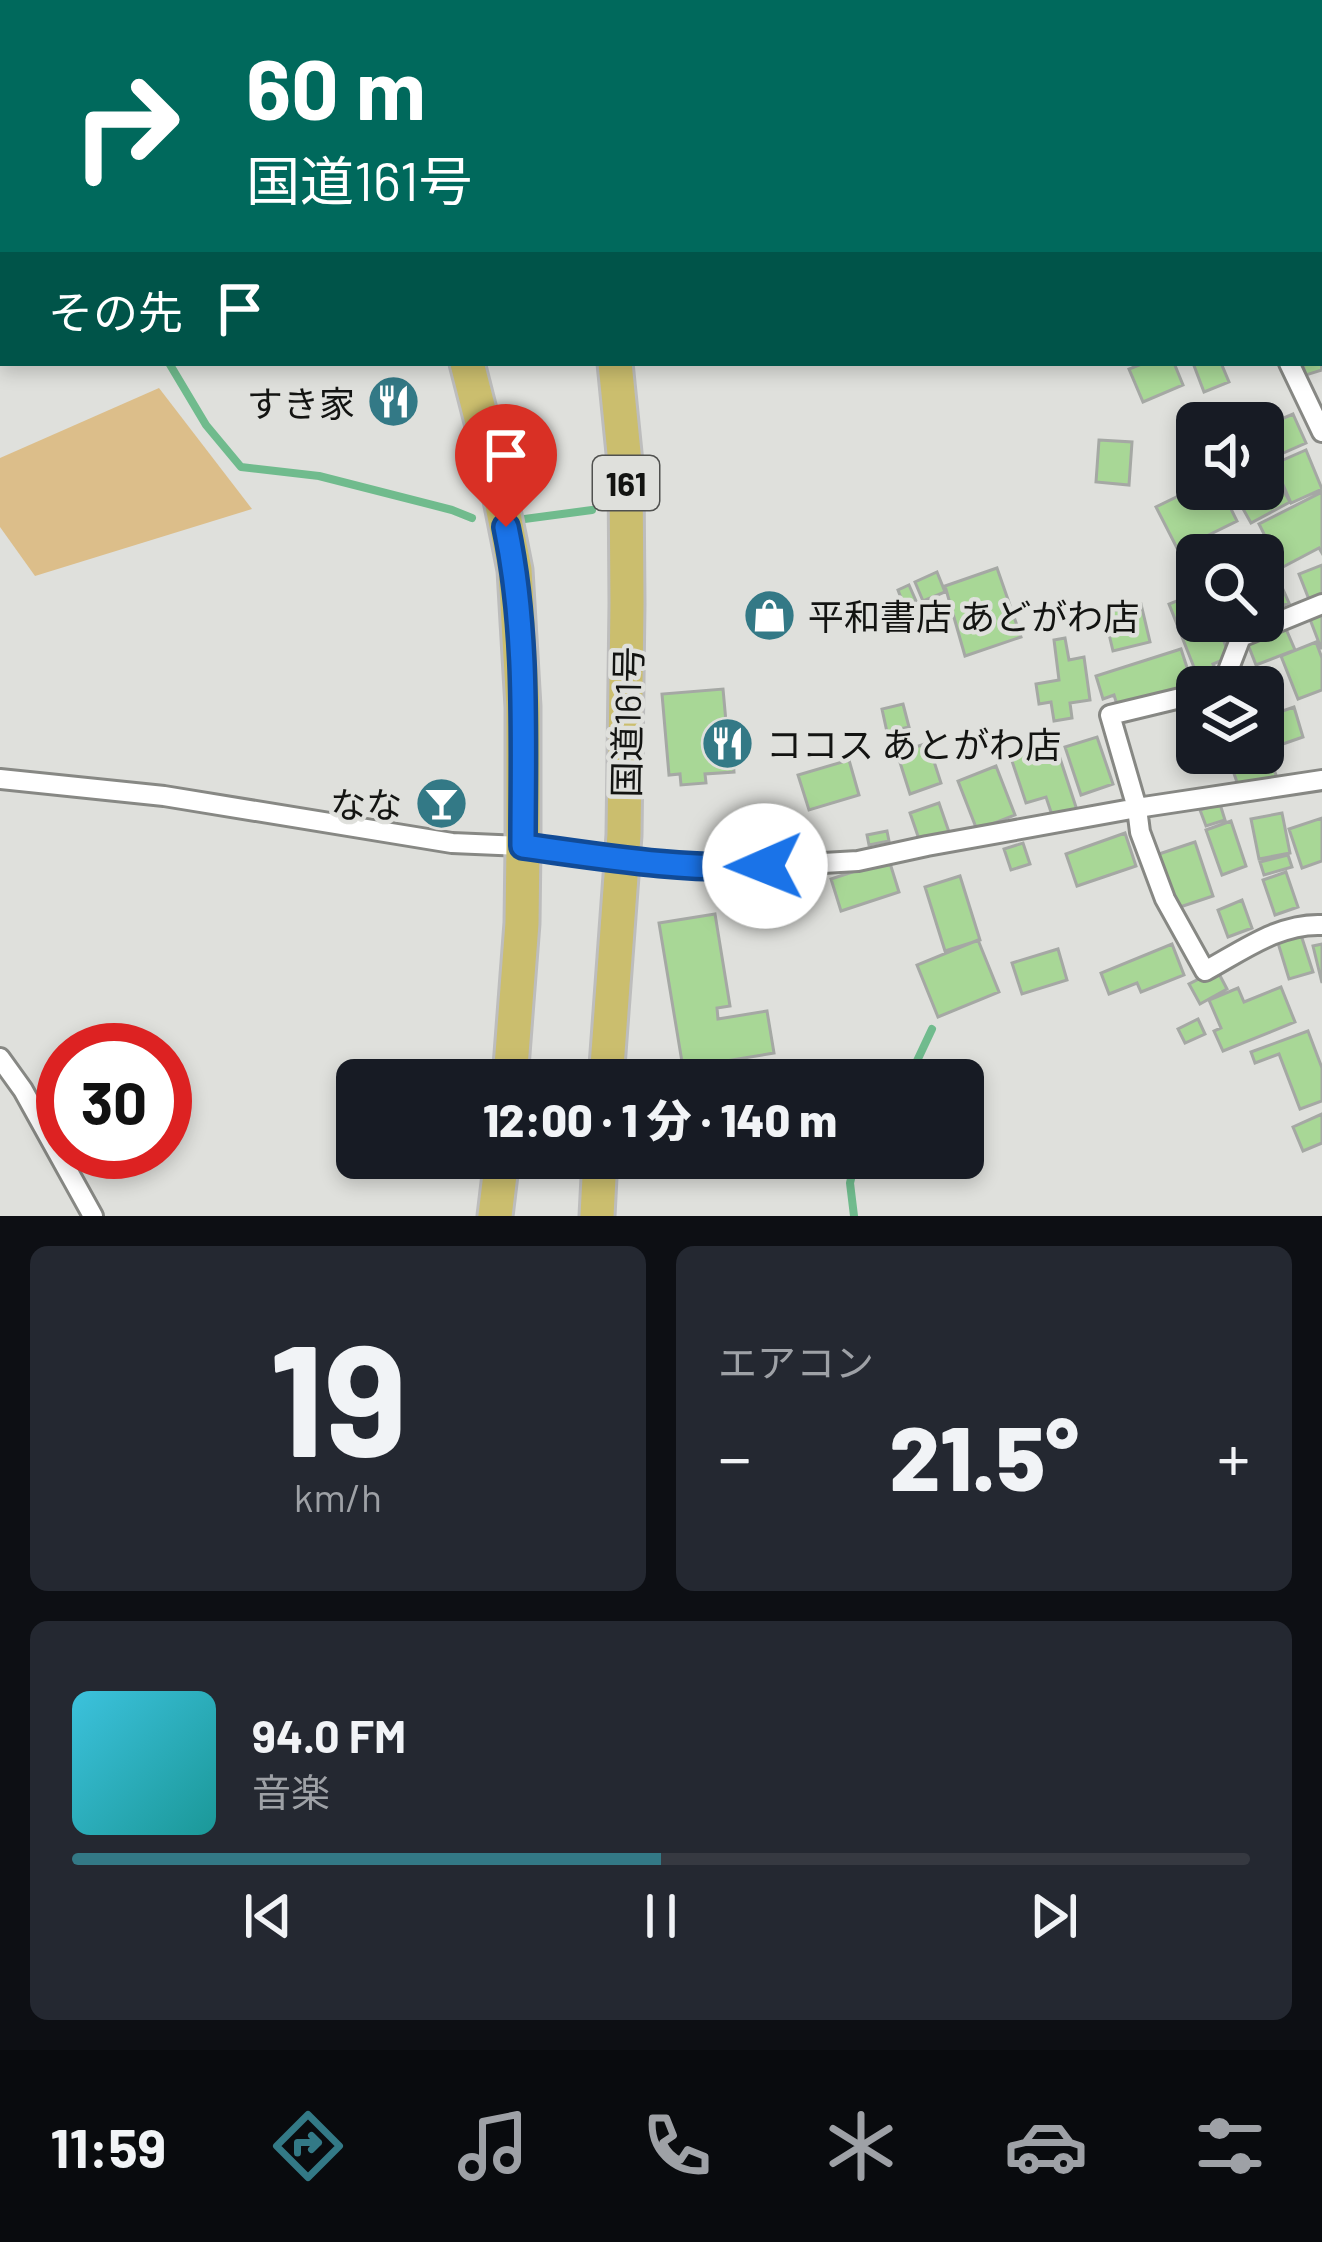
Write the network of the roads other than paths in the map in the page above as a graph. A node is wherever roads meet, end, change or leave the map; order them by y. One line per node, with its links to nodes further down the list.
1 (468, 366): 11 (highway)
2 (615, 366): 12 (highway, 国道161号 / 161)
3 (1290, 366): 4 (street)
4 (1322, 432)
5 (1322, 604): 6 (street)
6 (1230, 666)
7 (1176, 699): 10 (street)
8 (0, 779): 11 (street)
9 (1322, 780): 10 (street)
10 (1137, 808): 12 (street); 13 (street)
11 (523, 846): 12 (street); 15 (highway)
12 (622, 860): 16 (highway, 国道161号 / 161)
13 (1322, 925)
14 (0, 1058): 19 (street)
15 (512, 1059)
16 (608, 1059)
17 (500, 1179): 20 (highway)
18 (600, 1179): 21 (highway)
19 (93, 1216)
20 (496, 1216)
21 (597, 1216)

